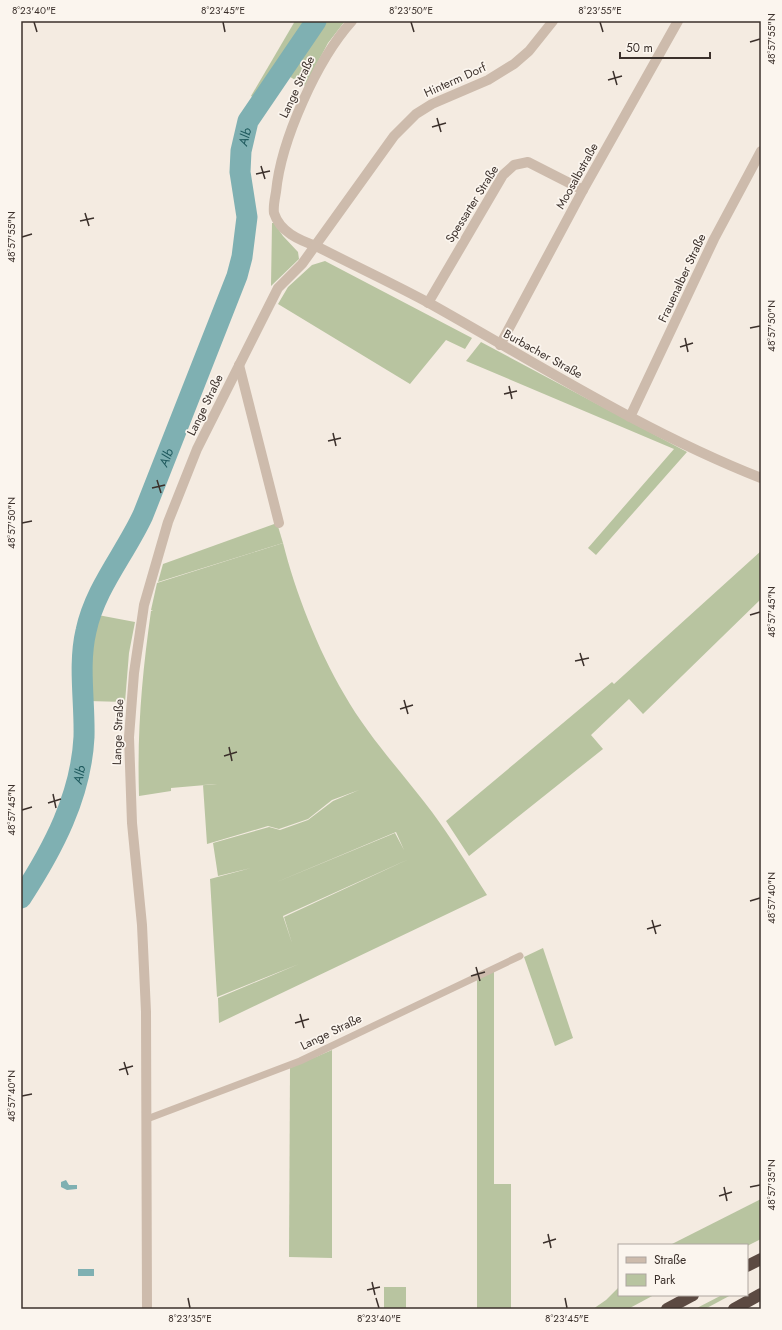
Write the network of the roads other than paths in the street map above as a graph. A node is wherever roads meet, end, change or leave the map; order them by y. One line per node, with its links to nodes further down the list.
1 (352, 21): 6 (street, Lange Straße)
2 (553, 21): 6 (street, Hinterm Dorf)
3 (678, 21): 5 (street, Moosalbstraße)
4 (761, 151): 10 (street, Frauenalber Straße)
5 (583, 190): 7 (street, Spessarter Straße); 8 (street, Moosalbstraße)
6 (316, 246): 7 (street, Burbacher Straße); 9 (street, Lange Straße)
7 (428, 303): 8 (street, Burbacher Straße)
8 (500, 345): 10 (street, Burbacher Straße)
9 (239, 365): 12 (street, Lange Straße); 14 (street, Lange Straße)
10 (630, 418): 11 (street, Burbacher Straße)
11 (761, 478)
12 (279, 523)
13 (520, 956): 14 (lane, Lange Straße)
14 (147, 1119): 19 (street, Lange Straße)
15 (761, 1259): 16 (highway)
16 (748, 1266)
17 (761, 1294): 21 (highway)
18 (691, 1296): 20 (highway)
19 (147, 1309)
20 (667, 1309)
21 (734, 1309)

